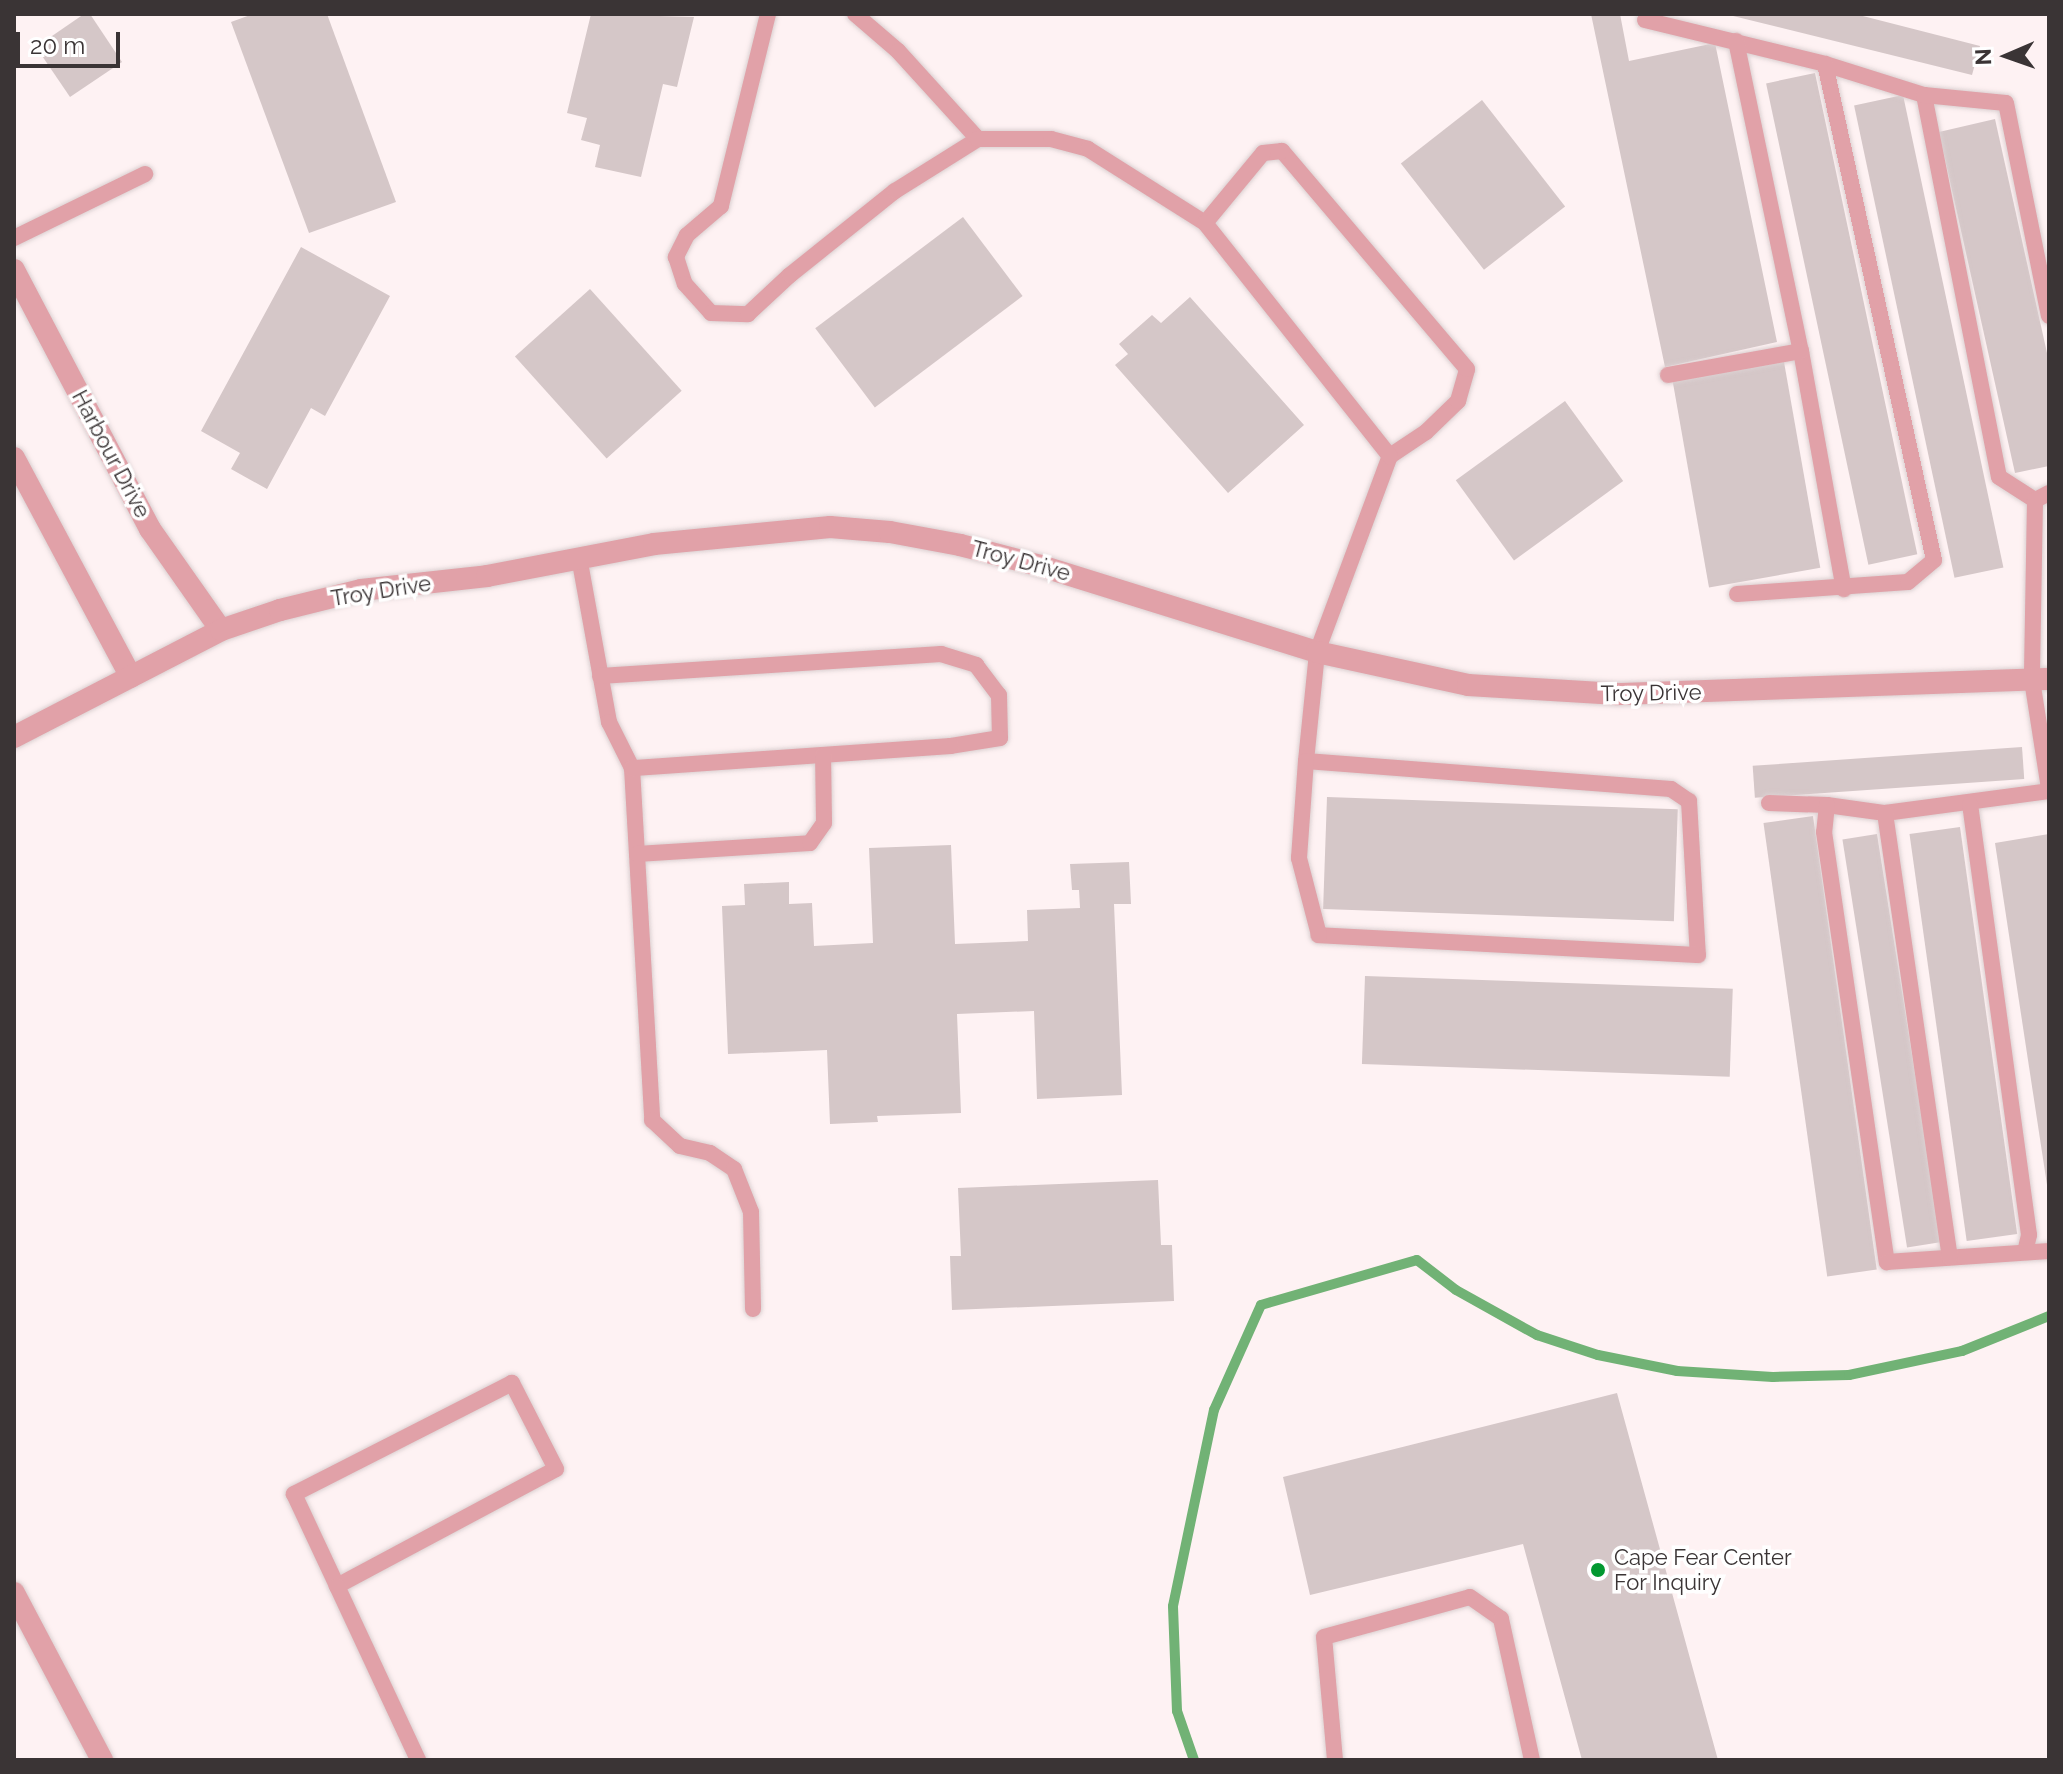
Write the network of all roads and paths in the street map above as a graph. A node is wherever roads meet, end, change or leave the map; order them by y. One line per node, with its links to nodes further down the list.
1 (768, 14): 7 (lane)
2 (855, 14): 7 (lane)
3 (1645, 20): 4 (lane)
4 (1736, 41): 5 (lane); 13 (lane)
5 (1825, 64): 6 (lane); 19 (lane)
6 (1924, 95): 12 (lane); 17 (lane)
7 (978, 139): 9 (lane)
8 (145, 174): 10 (lane)
9 (1205, 223): 15 (lane); 15 (lane)
10 (14, 238)
11 (14, 270): 21 (street, Harbour Drive)
12 (2049, 316)
13 (1801, 351): 14 (lane); 19 (lane)
14 (1668, 375)
15 (1390, 456): 22 (lane)
16 (14, 458): 24 (street)
17 (2042, 496): 25 (lane)
18 (579, 557): 21 (street, Troy Drive); 22 (street, Troy Drive); 23 (lane)
19 (1844, 589): 20 (lane)
20 (1737, 594)
21 (221, 630): 24 (street, Troy Drive)
22 (1317, 652): 25 (street, Troy Drive); 28 (lane)
23 (600, 676): 27 (lane); 29 (lane)
24 (131, 677): 26 (street, Troy Drive)
25 (2041, 680): 30 (lane)
26 (14, 737)
27 (823, 755): 29 (lane); 35 (lane)
28 (1306, 761): 28 (lane)
29 (632, 768): 35 (lane)
30 (2049, 790): 32 (lane)
31 (1769, 803): 33 (lane)
32 (1970, 804): 34 (lane); 37 (lane)
33 (1827, 805): 34 (lane); 38 (lane)
34 (1885, 813): 38 (lane)
35 (637, 854): 39 (lane)
36 (2049, 1251): 37 (lane)
37 (2025, 1252): 38 (lane)
38 (1950, 1257)
39 (753, 1309)
40 (337, 1586): 40 (lane); 43 (lane)
41 (14, 1593): 42 (street)
42 (102, 1760)
43 (418, 1760)
44 (1335, 1760): 45 (lane)
45 (1532, 1760)

